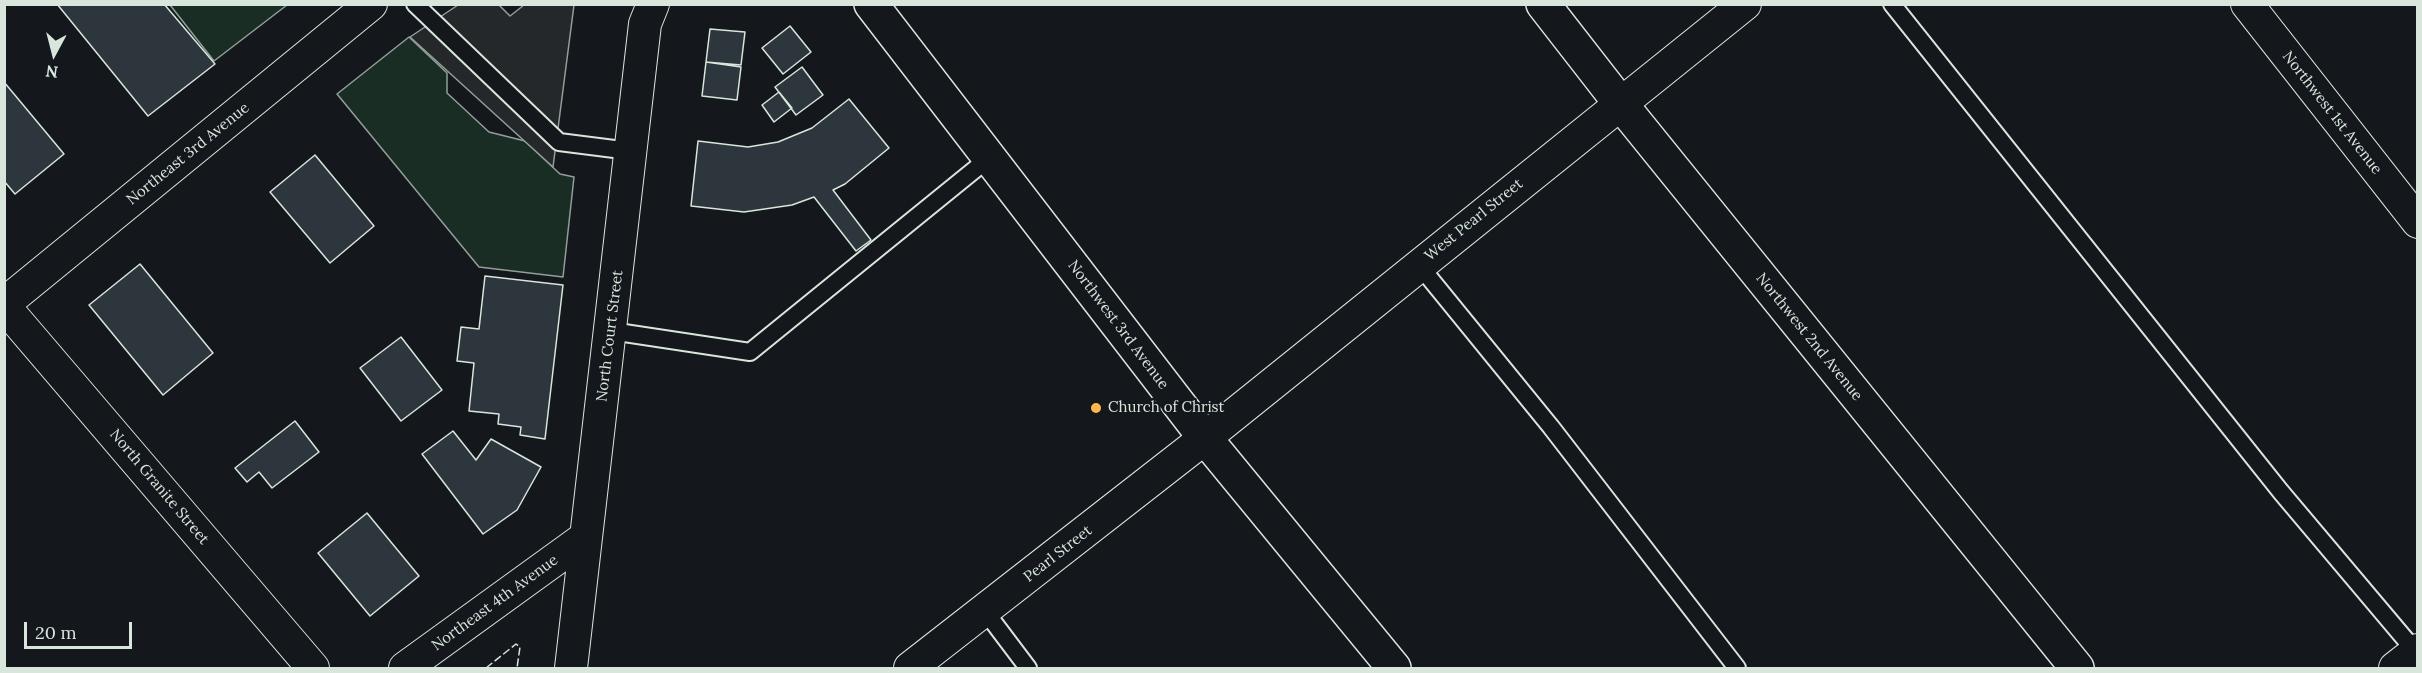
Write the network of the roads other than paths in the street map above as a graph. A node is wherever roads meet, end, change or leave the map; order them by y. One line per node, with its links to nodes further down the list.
1 (371, 4): 16 (street, Northeast 3rd Avenue)
2 (415, 4): 12 (lane)
3 (871, 4): 13 (main road, Northwest 3rd Avenue)
4 (1543, 4): 11 (main road, Northwest 2nd Avenue)
5 (1745, 4): 11 (street, West Pearl Street)
6 (1892, 4): 21 (lane)
7 (2247, 4): 10 (street, Northwest 1st Avenue)
8 (2280, 4): 10 (street)
9 (647, 11): 12 (street, North Court Street)
10 (2276, 40): 14 (street, Northwest 1st Avenue)
11 (1620, 103): 15 (street, West Pearl Street); 29 (main road, Northwest 2nd Avenue)
12 (630, 151): 17 (street, North Court Street)
13 (989, 158): 17 (lane); 18 (main road, Northwest 3rd Avenue)
14 (2418, 222)
15 (1419, 265): 18 (street, West Pearl Street); 28 (lane)
16 (4, 305): 22 (street, North Granite Street)
17 (611, 332): 19 (street, North Court Street)
18 (1205, 438): 20 (street, Pearl Street); 27 (main road, Northwest 3rd Avenue)
19 (586, 537): 23 (street, Northeast 4th Avenue); 24 (street, North Court Street)
20 (985, 611): 25 (street, Pearl Street); 26 (lane)
21 (2410, 657)
22 (313, 669)
23 (405, 669)
24 (571, 669)
25 (910, 669)
26 (1028, 669)
27 (1394, 669)
28 (1737, 669)
29 (2076, 669)

